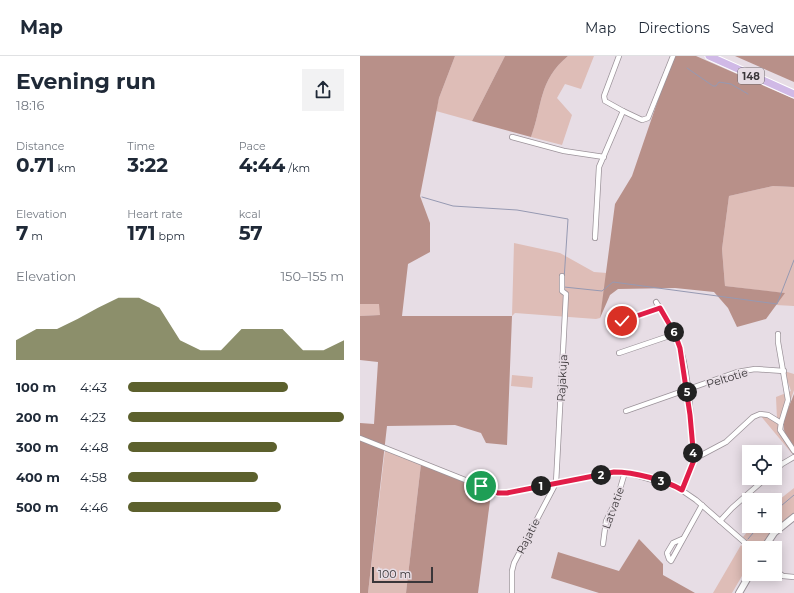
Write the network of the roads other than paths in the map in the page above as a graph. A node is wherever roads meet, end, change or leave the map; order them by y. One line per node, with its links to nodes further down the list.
1 (619, 56): 5 (street)
2 (673, 56): 5 (street)
3 (709, 56): 4 (main road, 148)
4 (794, 94)
5 (622, 111): 7 (street)
6 (512, 137): 7 (street)
7 (604, 157): 8 (street)
8 (595, 238)
9 (562, 276): 26 (street, Rajakuja)
10 (656, 302): 11 (street)
11 (660, 308): 12 (street); 13 (street)
12 (622, 321)
13 (675, 334): 15 (street); 17 (street)
14 (778, 334): 16 (street)
15 (618, 353)
16 (784, 371): 17 (street, Peltotie); 19 (street)
17 (687, 391): 18 (street, Peltotie); 23 (street)
18 (626, 411)
19 (781, 423): 21 (street); 23 (street)
20 (360, 438): 26 (street)
21 (794, 451)
22 (794, 457): 24 (street)
23 (694, 460): 28 (street)
24 (782, 464)
25 (625, 472): 26 (street); 28 (street); 35 (street, Latvatie)
26 (556, 483): 39 (street, Rajatie)
27 (758, 485): 31 (street)
28 (682, 490): 29 (street)
29 (702, 505): 31 (street); 32 (street)
30 (794, 517): 34 (street)
31 (720, 521): 33 (street)
32 (682, 539): 32 (street)
33 (743, 541)
34 (769, 541)
35 (603, 544)
36 (782, 575): 37 (street)
37 (794, 578)
38 (746, 581): 40 (street)
39 (512, 593)
40 (739, 593)

